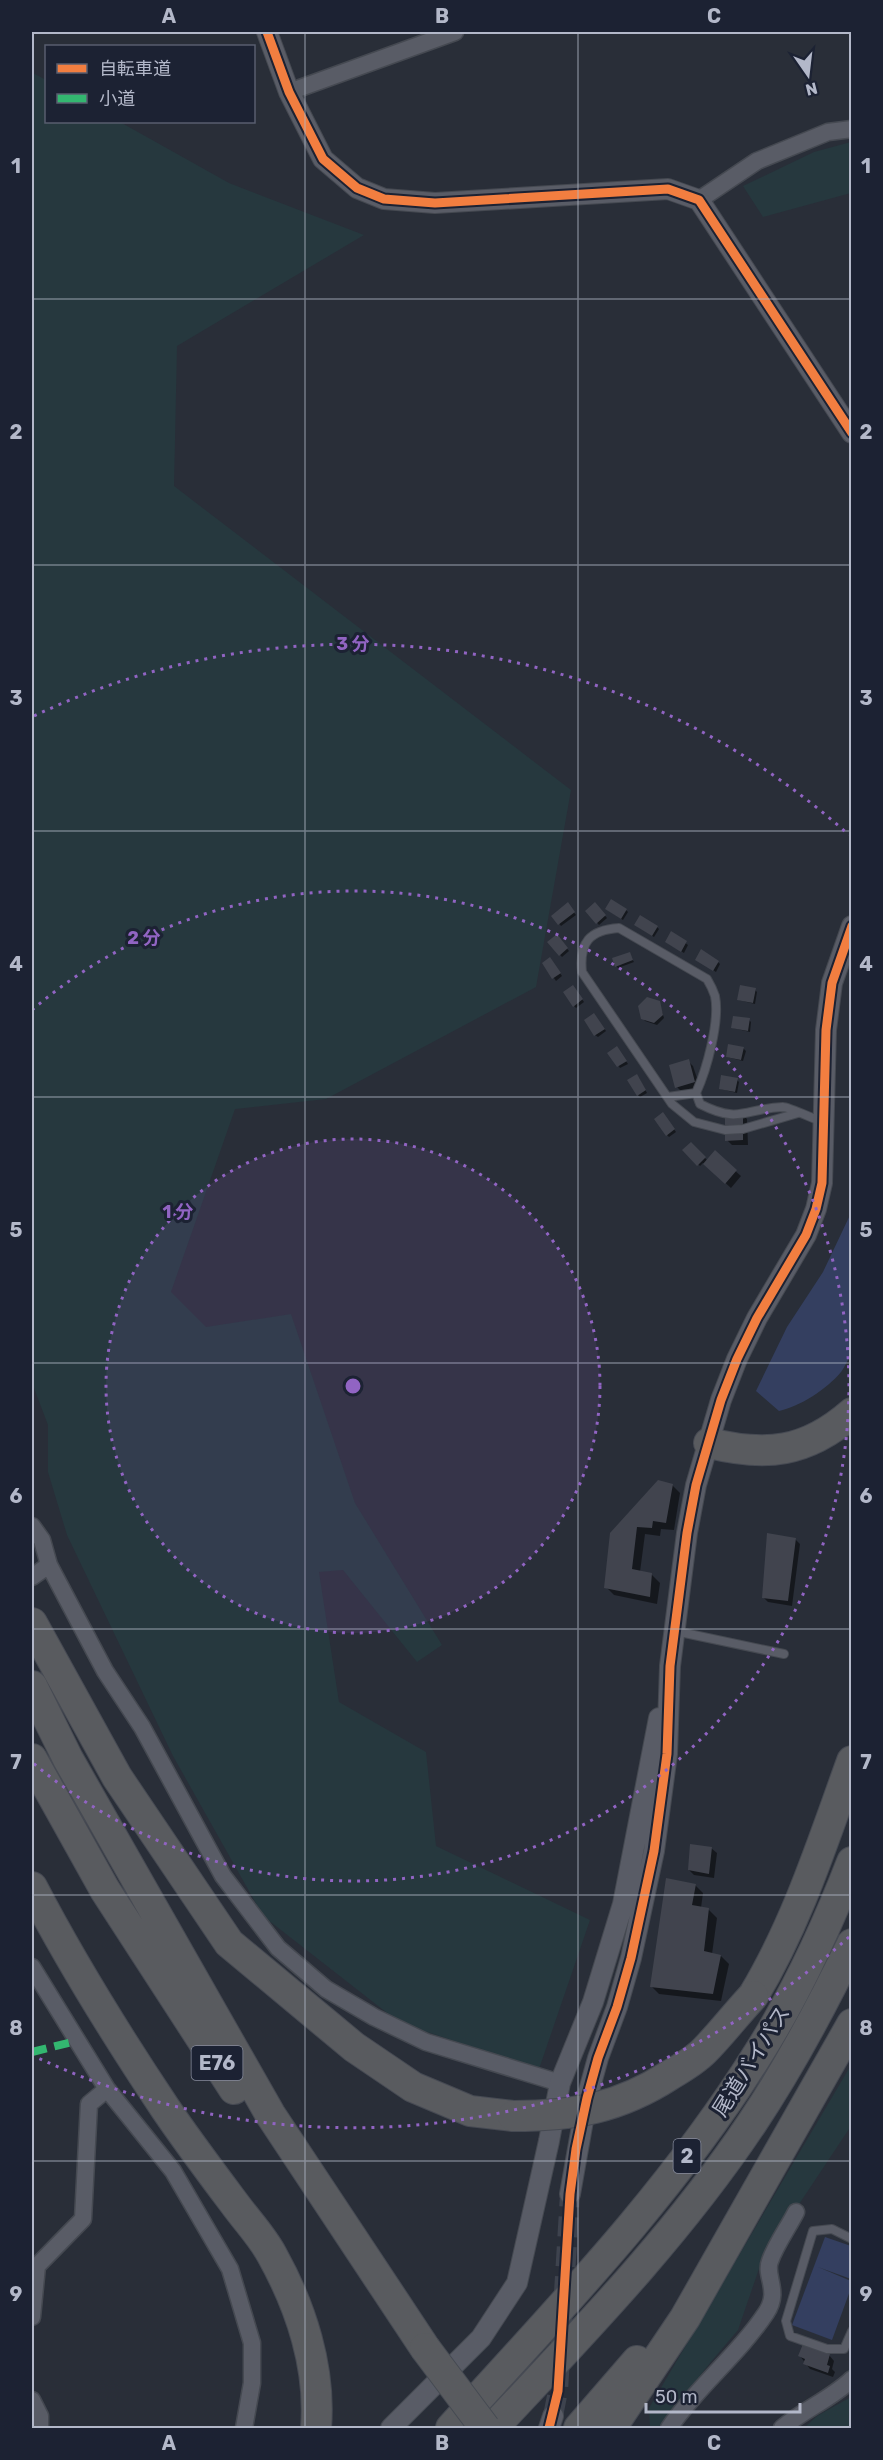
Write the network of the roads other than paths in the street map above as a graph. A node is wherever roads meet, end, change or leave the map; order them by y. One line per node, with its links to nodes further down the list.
1 (267, 32): 3 (street)
2 (455, 32): 3 (street)
3 (289, 92): 5 (street)
4 (852, 129): 5 (street)
5 (699, 200): 6 (street)
6 (852, 433)
7 (852, 926): 11 (street)
8 (696, 1093): 9 (lane); 9 (lane); 10 (lane)
9 (668, 1097): 10 (lane)
10 (798, 1113): 11 (lane)
11 (824, 1122): 13 (street)
12 (852, 1413): 13 (highway)
13 (709, 1443): 18 (street)
14 (32, 1526): 15 (street)
15 (49, 1565): 16 (street); 29 (street)
16 (32, 1577)
17 (32, 1623): 23 (highway, bridge)
18 (675, 1630): 19 (lane); 20 (street)
19 (784, 1654)
20 (670, 1666): 29 (street); 31 (street)
21 (32, 1686): 37 (highway, E76)
22 (32, 1759): 37 (highway, E76)
23 (852, 1761)
24 (852, 1862): 45 (highway, 尾道バイパス / 2)
25 (32, 1887): 43 (highway)
26 (852, 1944): 48 (highway, 尾道バイパス / 2)
27 (32, 1967): 30 (street)
28 (852, 2024): 33 (highway)
29 (560, 2083): 44 (street)
30 (107, 2089): 35 (street); 42 (street)
31 (570, 2194)
32 (796, 2212): 50 (street)
33 (735, 2231): 40 (highway); 49 (highway)
34 (852, 2238): 36 (lane)
35 (32, 2317)
36 (852, 2331)
37 (422, 2352): 46 (highway); 47 (highway, bridge)
38 (852, 2379): 51 (street)
39 (32, 2400): 41 (street)
40 (561, 2424)
41 (40, 2428)
42 (244, 2428)
43 (316, 2428)
44 (391, 2428)
45 (451, 2428)
46 (472, 2428)
47 (486, 2428)
48 (493, 2428)
49 (611, 2428)
50 (669, 2428)
51 (782, 2428)

